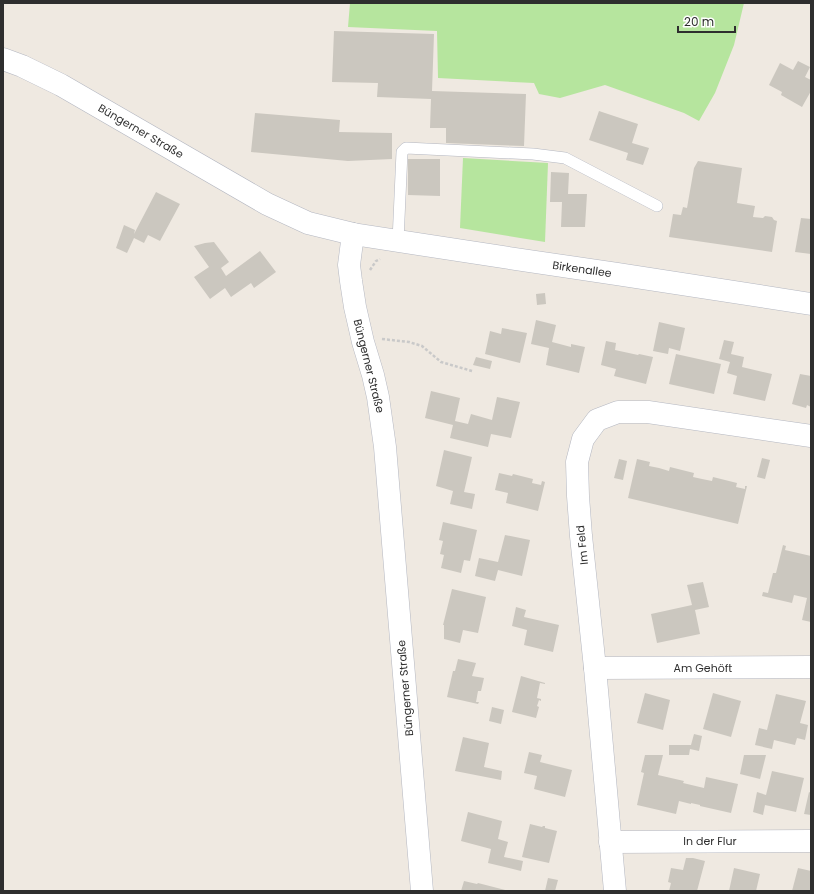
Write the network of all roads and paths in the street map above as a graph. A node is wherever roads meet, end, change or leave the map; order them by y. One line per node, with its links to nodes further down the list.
1 (3, 59): 3 (street, Büngerner Straße)
2 (657, 206): 4 (lane)
3 (353, 234): 4 (street, Birkenallee); 13 (street, Büngerner Straße)
4 (398, 241): 5 (street, Birkenallee)
5 (811, 304)
6 (377, 338): 7 (path)
7 (472, 371)
8 (811, 436): 10 (street, Im Feld)
9 (811, 667): 10 (street, Am Gehöft)
10 (595, 668): 12 (street, Im Feld)
11 (811, 840): 12 (street, In der Flur)
12 (610, 842): 14 (street, Im Feld)
13 (422, 891)
14 (614, 891)

